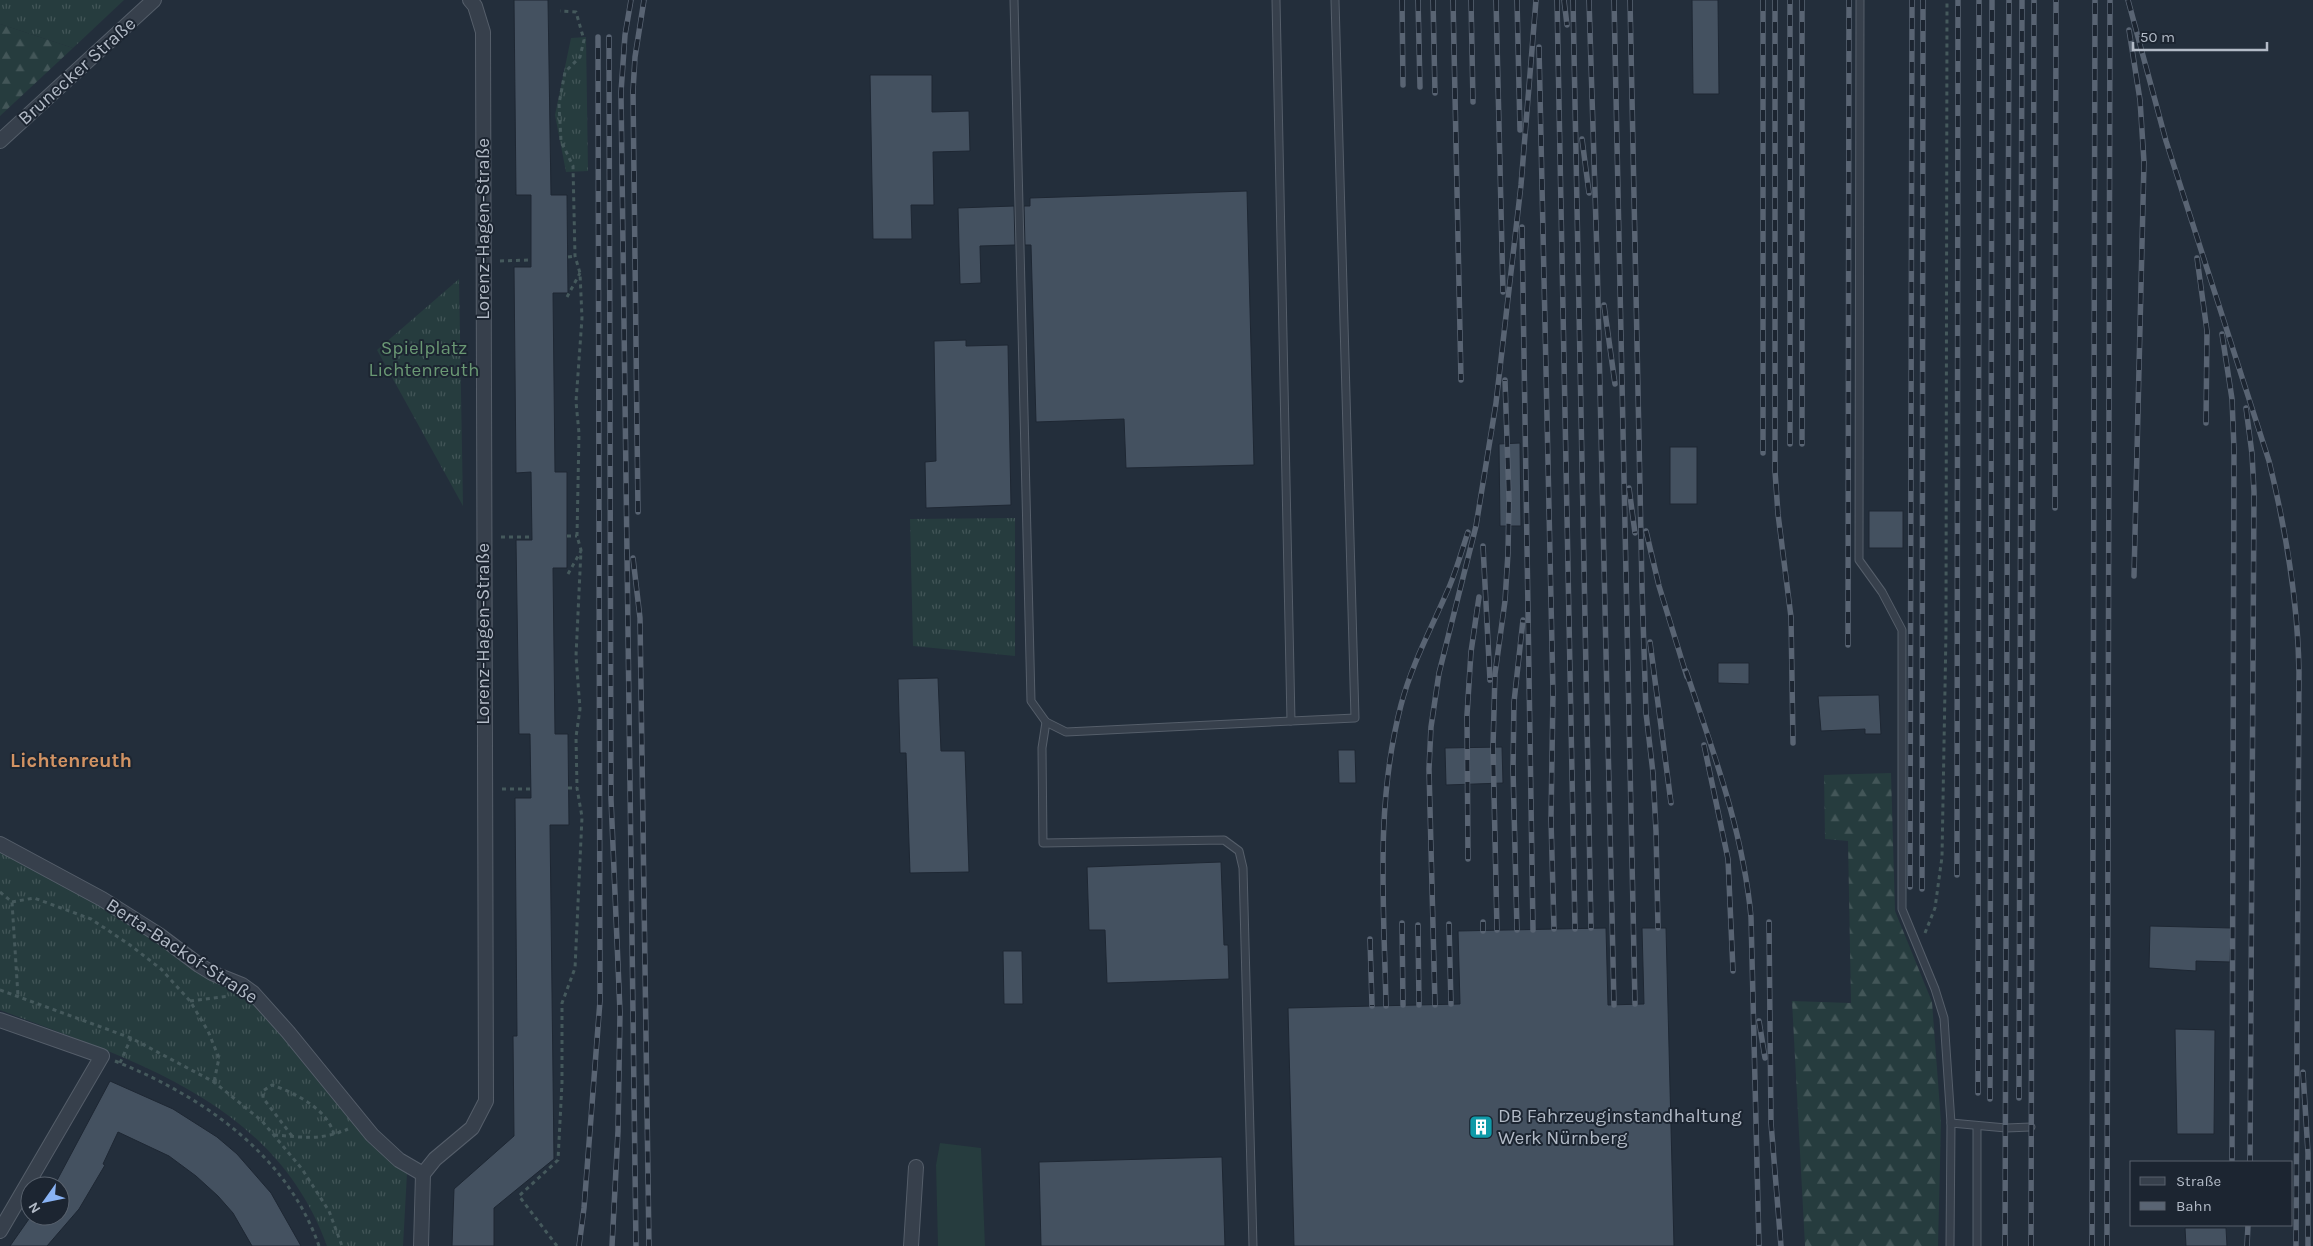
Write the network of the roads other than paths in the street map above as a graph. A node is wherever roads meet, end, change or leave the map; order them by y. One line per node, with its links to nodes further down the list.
1 (154, 0): 7 (street, Brunecker Straße)
2 (470, 0): 16 (street, Lorenz-Hagen-Straße)
3 (1014, 0): 9 (lane)
4 (1276, 0): 8 (lane)
5 (1335, 0): 8 (lane)
6 (1860, 0): 12 (lane)
7 (0, 141)
8 (1291, 721): 9 (lane)
9 (1046, 722): 20 (lane)
10 (0, 844): 16 (street, Berta-Backof-Straße)
11 (0, 1020): 17 (street)
12 (1951, 1123): 13 (lane); 21 (lane)
13 (1977, 1126): 14 (lane); 22 (lane)
14 (2031, 1127)
15 (916, 1167): 19 (street)
16 (423, 1174): 18 (street)
17 (0, 1232)
18 (421, 1246)
19 (912, 1246)
20 (1253, 1246)
21 (1950, 1246)
22 (1977, 1246)

